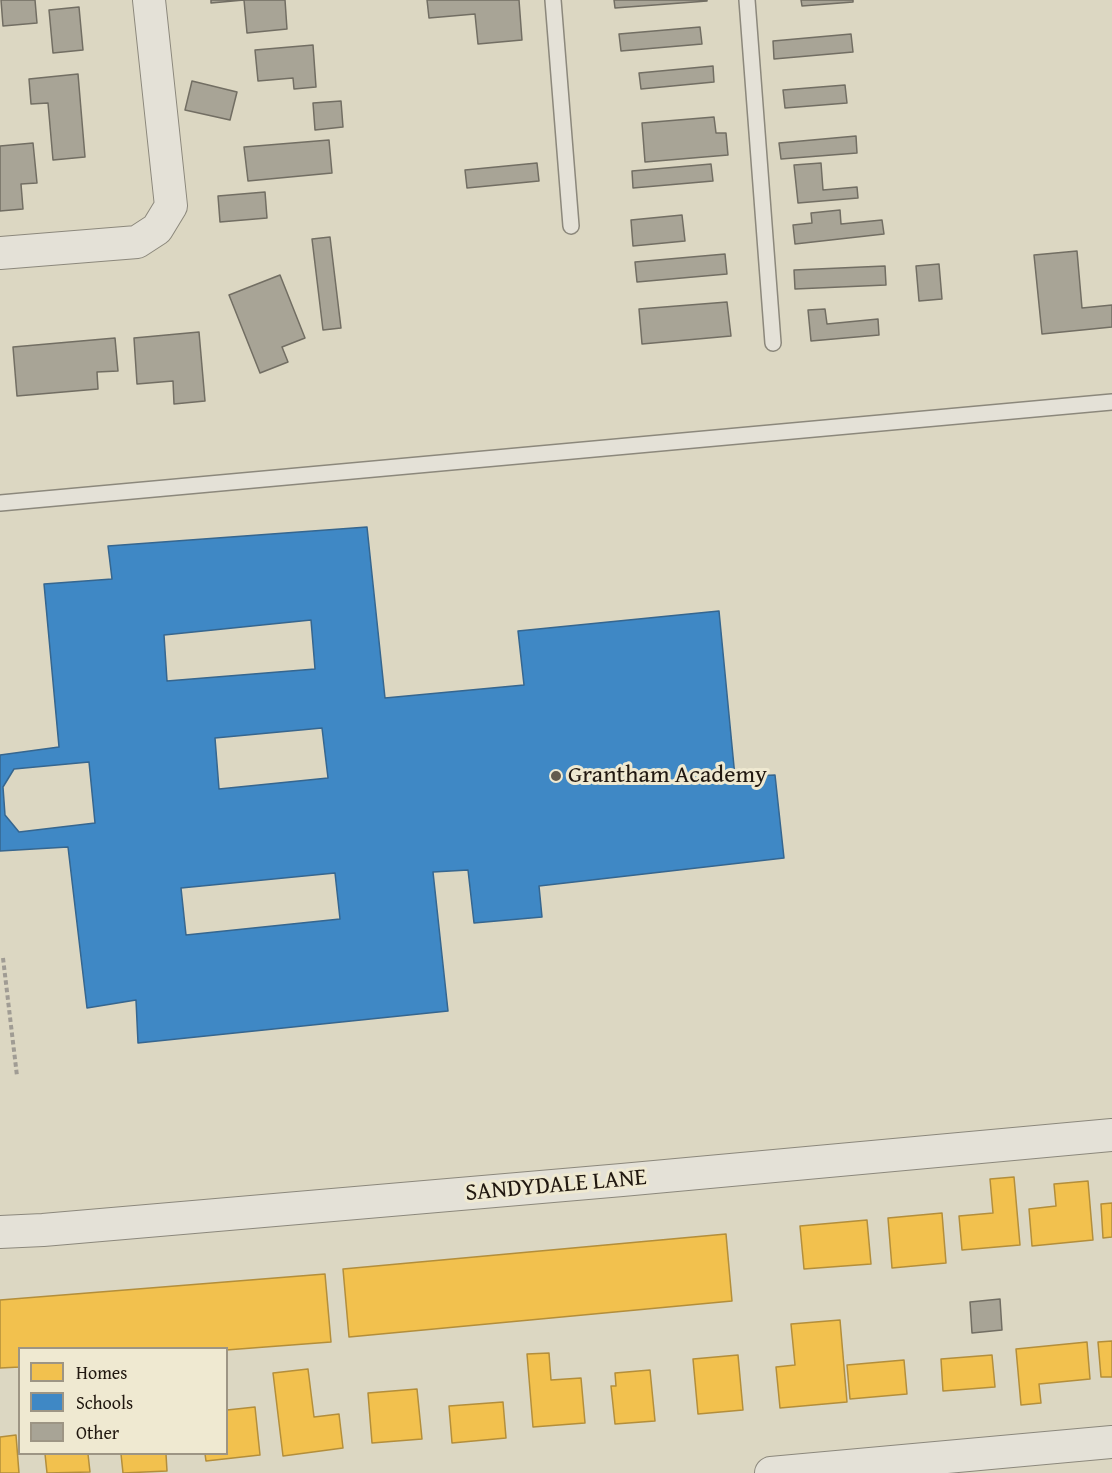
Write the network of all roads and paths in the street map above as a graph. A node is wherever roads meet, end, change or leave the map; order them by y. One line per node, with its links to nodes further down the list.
1 (149, 0): 5 (street)
2 (553, 0): 4 (lane)
3 (747, 0): 6 (lane)
4 (571, 226)
5 (0, 253)
6 (773, 343)
7 (1112, 402): 8 (lane)
8 (0, 503)
9 (3, 958): 10 (path)
10 (17, 1076)
11 (1112, 1135): 12 (street, SANDYDALE LANE)
12 (0, 1232)
13 (1112, 1442): 14 (street)
14 (771, 1473)

